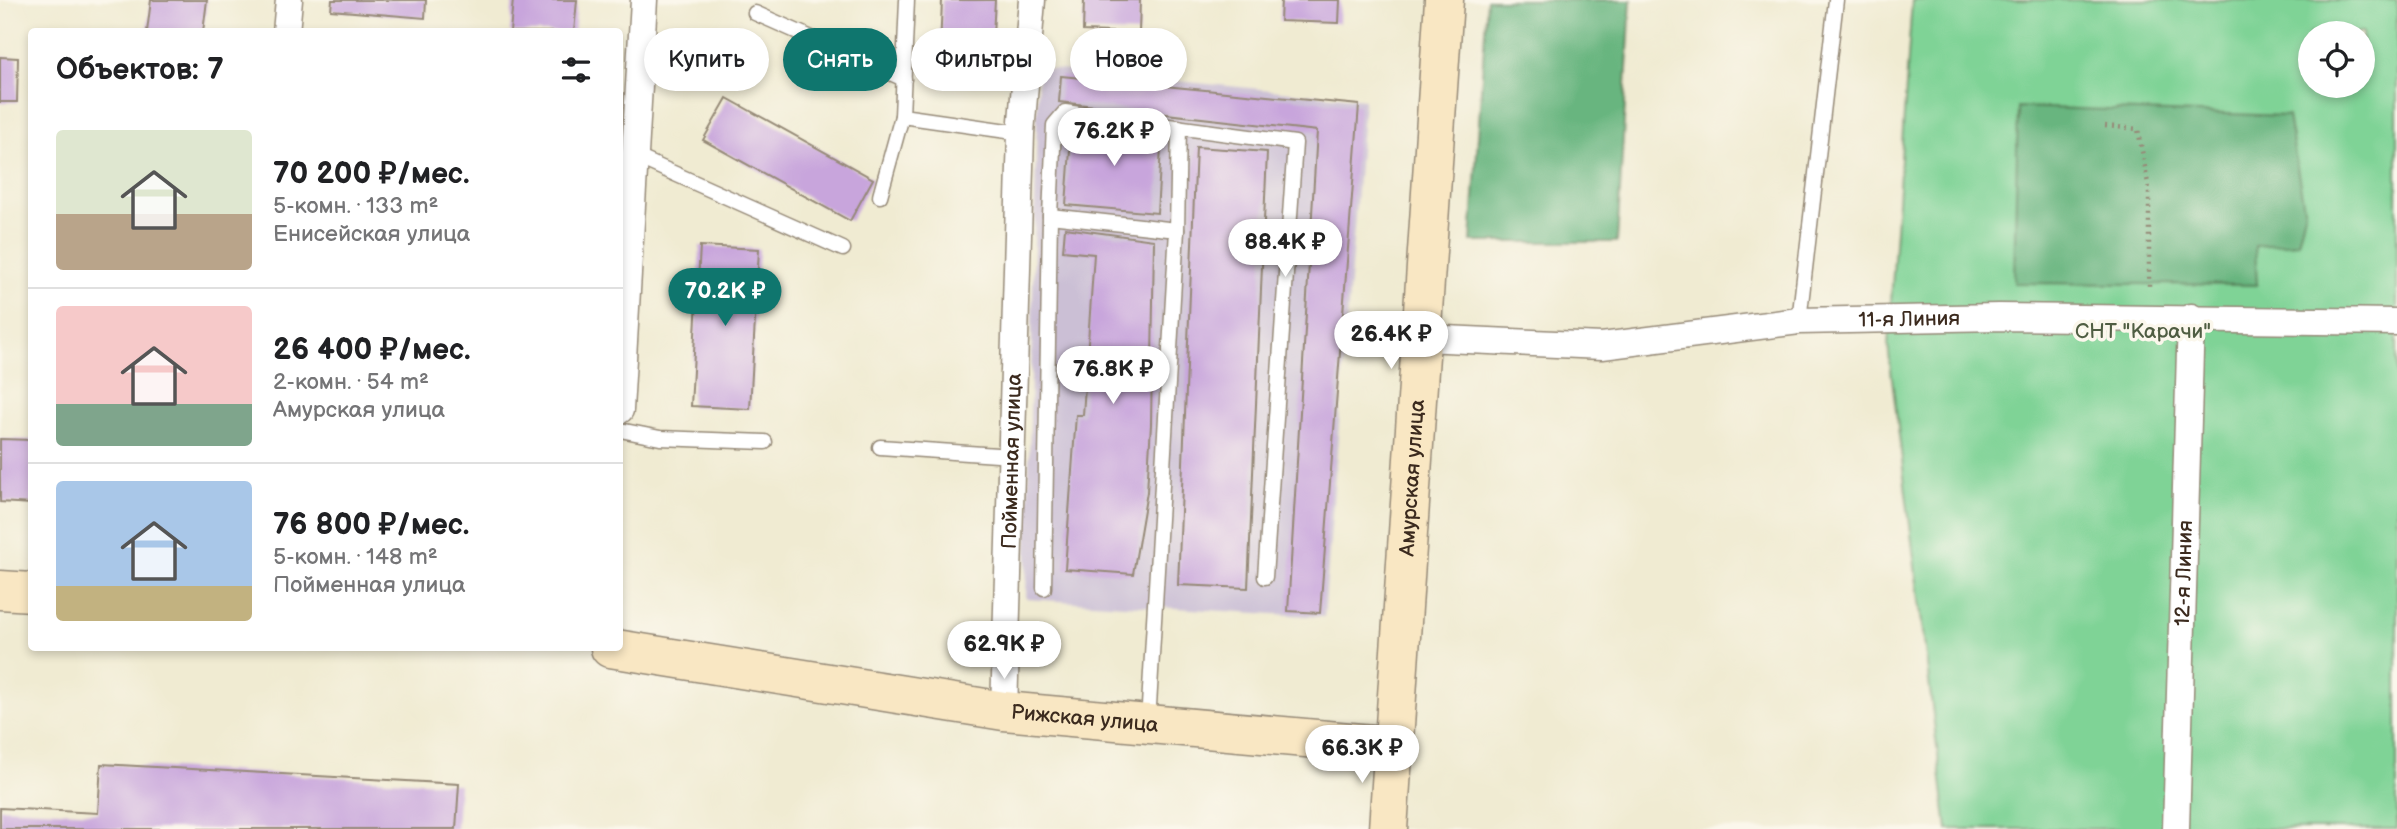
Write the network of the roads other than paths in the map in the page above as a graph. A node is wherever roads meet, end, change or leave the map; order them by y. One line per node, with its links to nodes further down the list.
1 (289, 0): 8 (street)
2 (644, 0): 13 (street)
3 (907, 0): 9 (lane)
4 (1032, 0): 12 (street, Пойменная улица)
5 (1444, 0): 21 (street, Амурская улица)
6 (1836, 0): 19 (lane)
7 (755, 13): 9 (lane)
8 (286, 28)
9 (904, 79): 10 (lane)
10 (902, 116): 12 (lane); 14 (lane)
11 (1179, 127): 15 (lane); 16 (lane); 27 (lane)
12 (1021, 134): 26 (street, Пойменная улица)
13 (635, 156): 17 (lane); 22 (street)
14 (880, 196)
15 (1050, 216): 16 (lane); 28 (lane)
16 (1177, 230): 33 (lane)
17 (843, 249)
18 (2191, 317): 19 (street, 11-я Линия); 20 (street, 11-я Линия); 36 (street, 12-я Линия)
19 (1799, 321): 21 (street, 11-я Линия)
20 (2397, 322)
21 (1423, 338): 34 (street, Амурская улица)
22 (623, 359)
23 (623, 431): 24 (lane)
24 (765, 442)
25 (880, 447): 26 (lane)
26 (1012, 456): 32 (street, Пойменная улица)
27 (1265, 577)
28 (1044, 588)
29 (0, 590): 30 (street)
30 (28, 592)
31 (623, 650): 32 (street, Рижская улица)
32 (1004, 711): 33 (street, Рижская улица)
33 (1148, 724): 34 (street, Рижская улица)
34 (1395, 746): 35 (street, Амурская улица)
35 (1388, 829)
36 (2176, 829)

